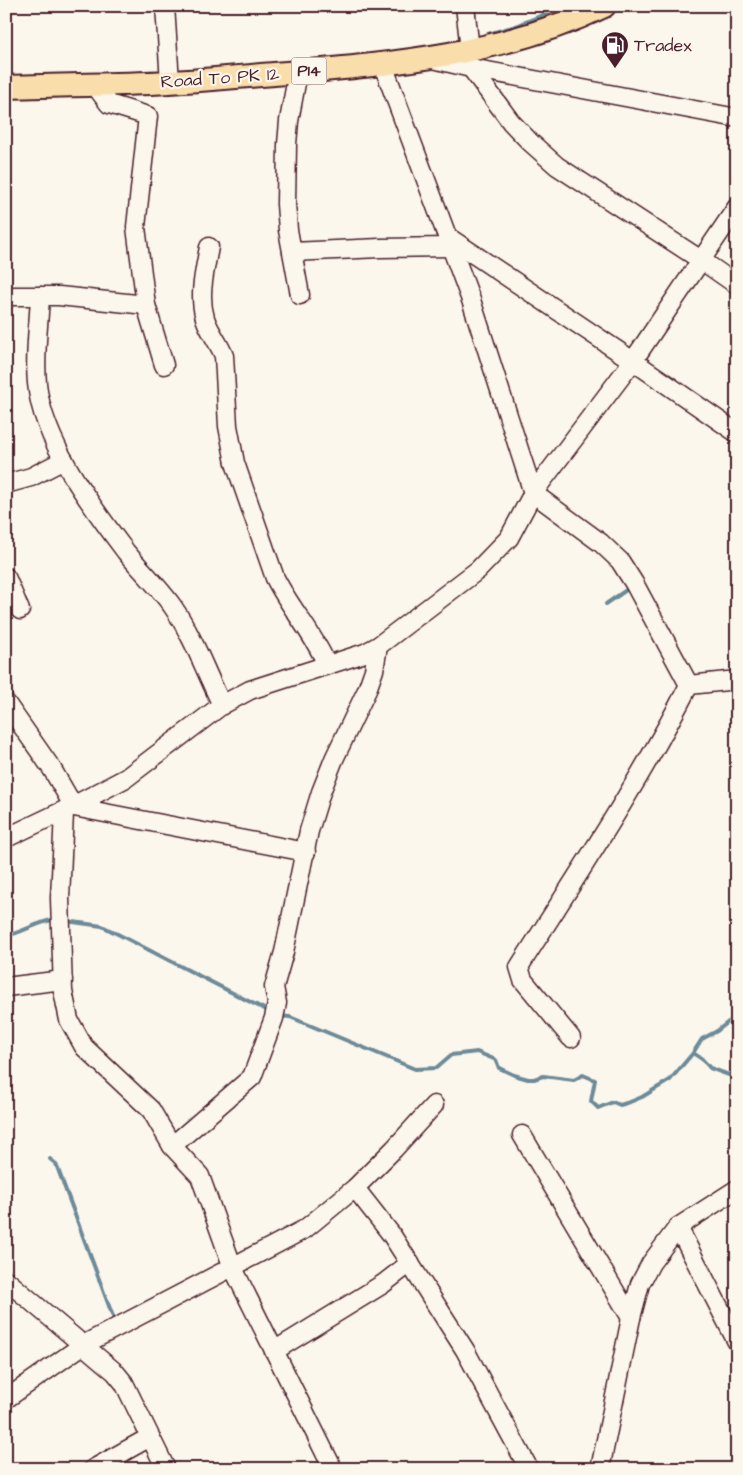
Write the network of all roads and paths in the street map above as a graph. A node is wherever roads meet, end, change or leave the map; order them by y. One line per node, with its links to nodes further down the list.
1 (165, 6): 7 (street)
2 (465, 6): 4 (street)
3 (604, 6): 4 (main road, Road To PK 12 / P14)
4 (470, 59): 5 (main road, Road To PK 12 / P14); 10 (street); 15 (street)
5 (383, 65): 6 (main road, Road To PK 12 / P14); 12 (street)
6 (298, 72): 7 (main road, Road To PK 12 / P14); 14 (street)
7 (170, 82): 8 (main road, Road To PK 12 / P14)
8 (94, 84): 9 (main road, Road To PK 12 / P14); 20 (street)
9 (6, 87)
10 (737, 118)
11 (737, 207): 15 (street)
12 (450, 242): 14 (street); 21 (street); 26 (street)
13 (209, 248): 30 (street)
14 (292, 252): 17 (street)
15 (701, 260): 16 (street); 21 (street)
16 (737, 285)
17 (300, 295)
18 (6, 296): 19 (street)
19 (40, 296): 20 (street); 24 (street)
20 (146, 304): 22 (street)
21 (633, 360): 23 (street); 26 (street)
22 (164, 365)
23 (737, 433)
24 (64, 460): 25 (street); 34 (street)
25 (6, 484)
26 (533, 493): 29 (street); 32 (street)
27 (6, 577): 28 (street)
28 (20, 610)
29 (378, 646): 30 (street); 37 (street)
30 (327, 665): 34 (street)
31 (737, 680): 32 (street)
32 (689, 685): 40 (street)
33 (6, 703): 35 (street)
34 (222, 705): 35 (street)
35 (70, 808): 36 (street); 37 (street); 38 (street)
36 (6, 838)
37 (306, 852): 43 (street)
38 (63, 980): 39 (street); 43 (street)
39 (6, 987)
40 (571, 1038)
41 (434, 1105): 44 (street)
42 (522, 1135): 50 (street)
43 (172, 1146): 48 (street)
44 (355, 1188): 47 (street); 48 (street)
45 (737, 1189): 46 (street)
46 (678, 1227): 50 (street); 51 (street)
47 (410, 1263): 53 (street); 59 (street)
48 (232, 1268): 52 (street); 53 (street)
49 (6, 1280): 52 (street)
50 (631, 1318): 60 (street)
51 (737, 1342)
52 (83, 1345): 54 (street); 55 (street)
53 (274, 1351): 58 (street)
54 (6, 1399)
55 (150, 1436): 56 (street); 57 (street)
56 (93, 1469)
57 (166, 1469)
58 (333, 1469)
59 (529, 1469)
60 (600, 1469)

